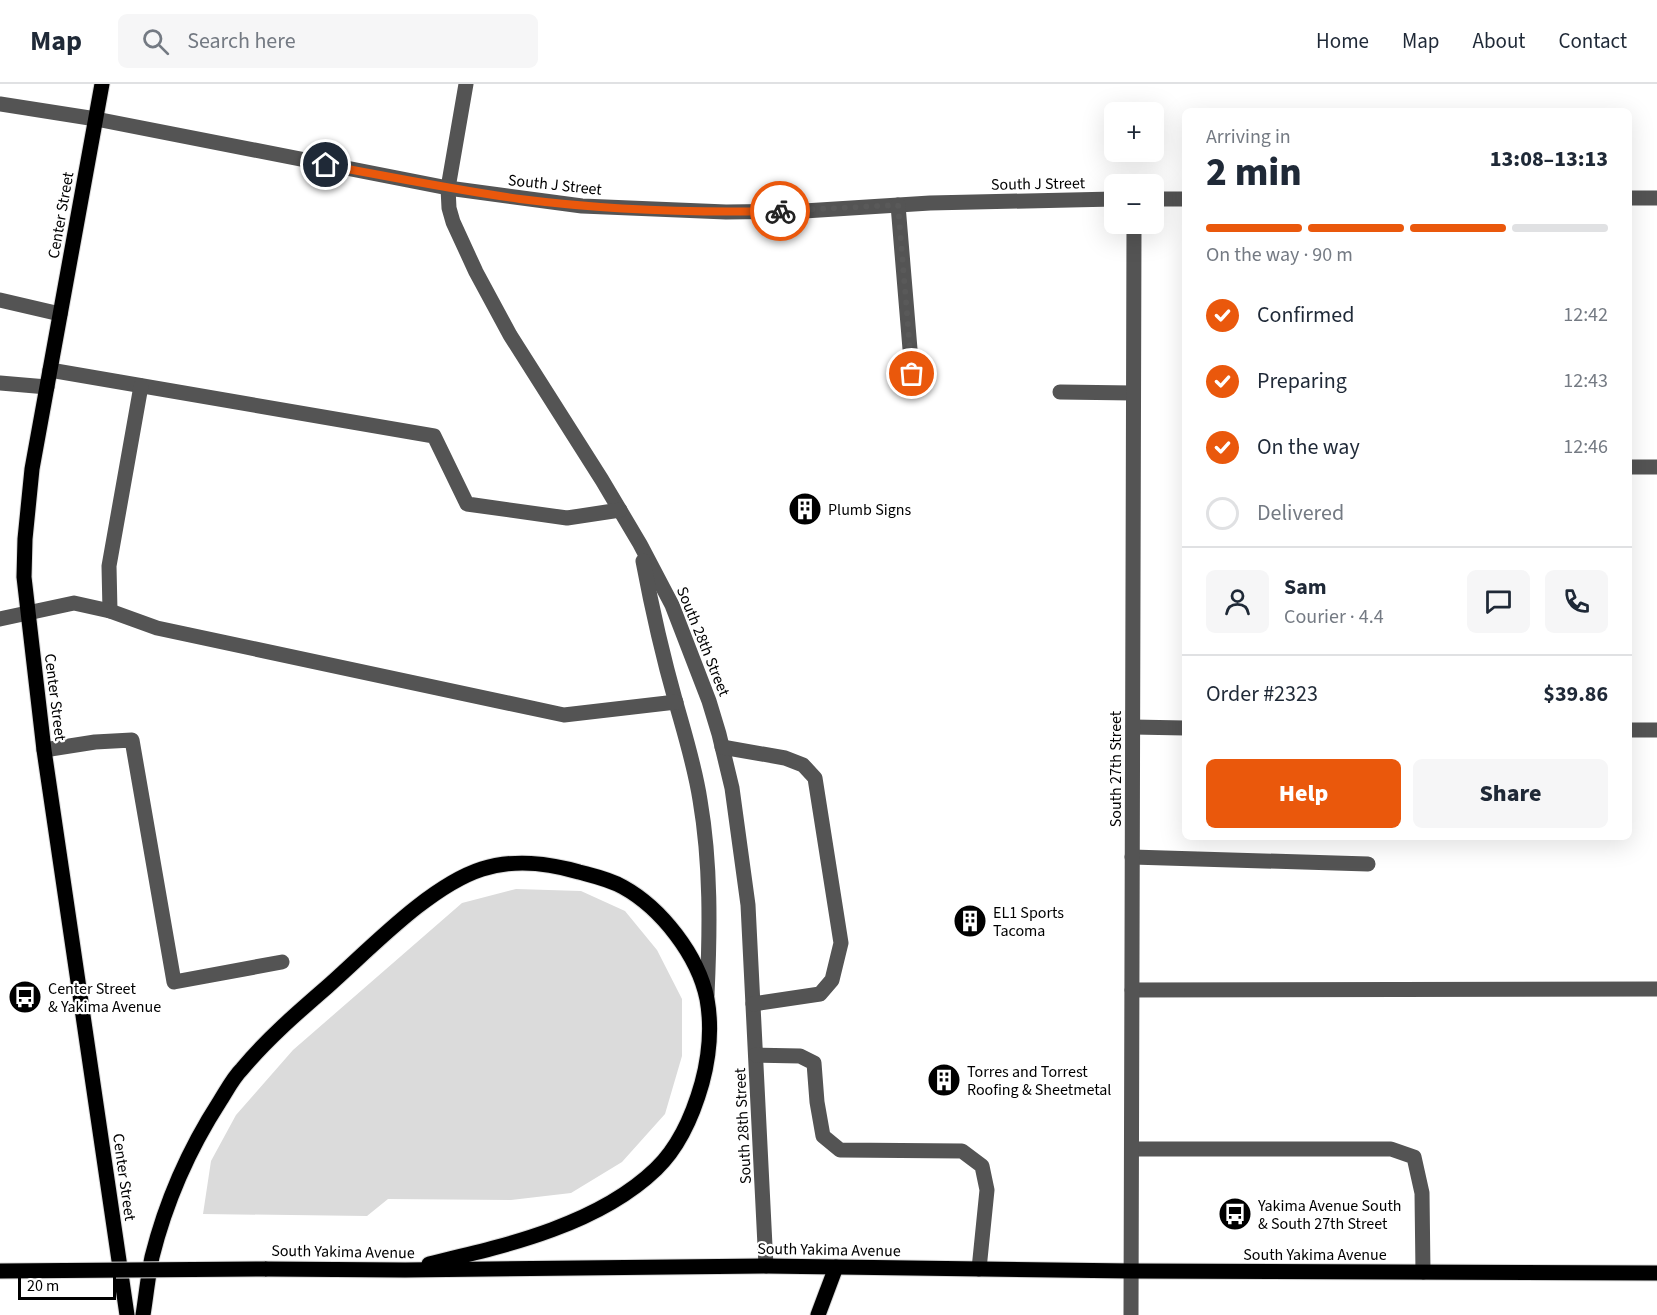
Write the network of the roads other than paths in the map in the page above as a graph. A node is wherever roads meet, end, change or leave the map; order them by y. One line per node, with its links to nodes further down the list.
1 (102, 84): 4 (main road, Center Street)
2 (466, 84): 5 (street, South 28th Street)
3 (0, 104): 4 (street, South J Street)
4 (96, 119): 5 (street, South J Street); 14 (main road, Center Street)
5 (448, 188): 11 (street, South J Street); 24 (street, South 28th Street)
6 (1632, 198): 7 (street)
7 (1657, 198)
8 (1104, 199): 11 (street, South J Street)
9 (1164, 199): 10 (street)
10 (1182, 199)
11 (898, 205): 16 (street)
12 (1134, 234): 21 (street, South 27th Street)
13 (0, 300): 14 (street)
14 (60, 314): 15 (main road, Center Street)
15 (50, 370): 18 (street); 19 (main road, Center Street)
16 (912, 374)
17 (0, 383): 19 (street)
18 (141, 386): 24 (street); 26 (street)
19 (47, 387): 27 (main road, Center Street)
20 (1060, 392): 21 (street)
21 (1134, 393): 30 (street, South 27th Street)
22 (1632, 467): 23 (street)
23 (1657, 467)
24 (620, 510): 25 (street, South 28th Street)
25 (640, 544): 29 (street); 34 (street, South 28th Street)
26 (110, 611): 27 (street); 29 (street)
27 (27, 614): 28 (street); 35 (main road, Center Street)
28 (0, 619)
29 (676, 702): 41 (street)
30 (1133, 727): 31 (street); 36 (street, South 27th Street)
31 (1182, 728)
32 (1632, 730): 33 (street)
33 (1657, 730)
34 (722, 747): 42 (street, South 28th Street); 42 (street)
35 (44, 750): 38 (street); 53 (main road, Center Street)
36 (1132, 857): 37 (street); 40 (street, South 27th Street)
37 (1368, 864)
38 (282, 962)
39 (1657, 989): 40 (street)
40 (1132, 990): 44 (street, South 27th Street)
41 (706, 998): 48 (main road); 54 (main road)
42 (753, 1004): 43 (street, South 28th Street)
43 (756, 1054): 45 (street, South 28th Street); 47 (street)
44 (1132, 1149): 50 (street, South 27th Street); 51 (street)
45 (766, 1266): 46 (main road, South Yakima Avenue); 48 (main road, South Yakima Avenue)
46 (836, 1267): 47 (main road, South Yakima Avenue); 55 (main road)
47 (979, 1269): 50 (main road, South Yakima Avenue)
48 (405, 1270): 49 (main road, South Yakima Avenue, bridge)
49 (0, 1271)
50 (1131, 1271): 51 (main road, South Yakima Avenue); 56 (street, South 27th Street)
51 (1423, 1272): 52 (main road, South Yakima Avenue)
52 (1657, 1273)
53 (127, 1315)
54 (143, 1315)
55 (818, 1315)
56 (1131, 1315)

